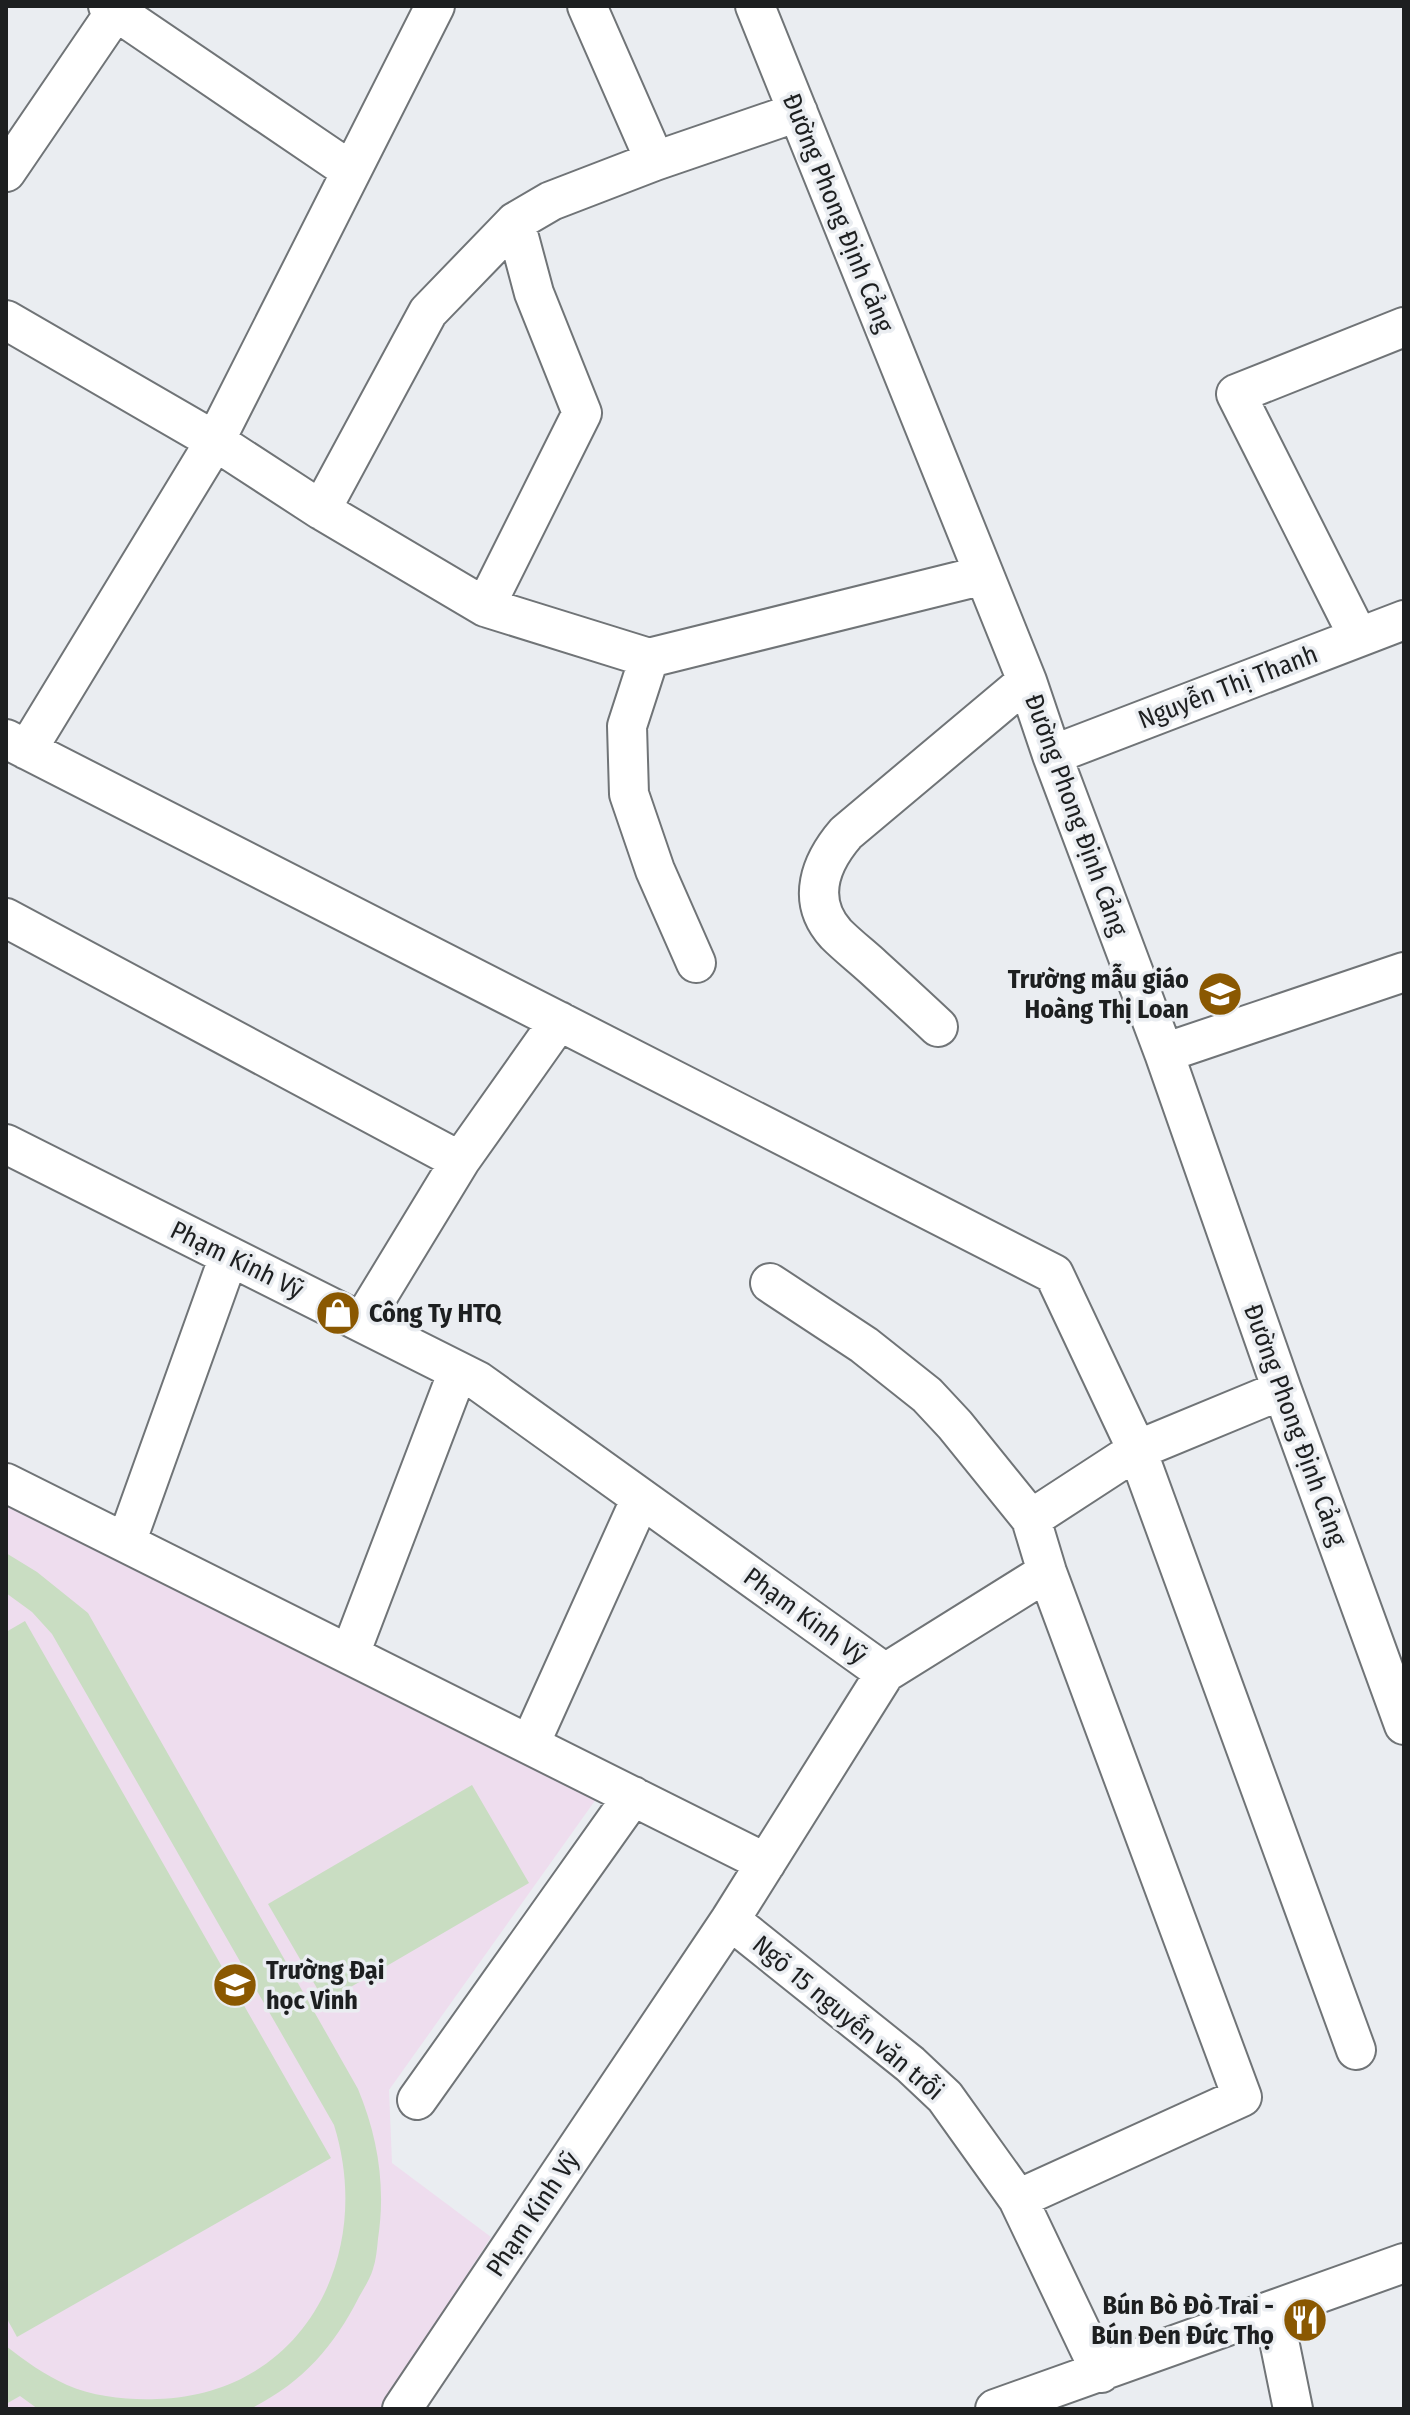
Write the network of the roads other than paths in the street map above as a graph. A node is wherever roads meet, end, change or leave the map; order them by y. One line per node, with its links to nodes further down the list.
1 (435, 6): 7 (street)
2 (587, 6): 6 (street)
3 (755, 6): 5 (street, Đường Phong Định Cảng)
4 (115, 8): 7 (street); 8 (street)
5 (798, 112): 6 (street); 14 (street, Đường Phong Định Cảng)
6 (655, 161): 9 (street)
7 (351, 171): 12 (street)
8 (6, 172)
9 (515, 222): 13 (street); 15 (street)
10 (6, 320): 12 (street)
11 (1404, 327): 17 (street)
12 (215, 441): 13 (street); 20 (street)
13 (321, 510): 15 (street)
14 (984, 575): 18 (street); 19 (street, Đường Phong Định Cảng)
15 (485, 607): 18 (street)
16 (1404, 620): 17 (street, Nguyễn Thị Thanh)
17 (1358, 636): 21 (street, Nguyễn Thị Thanh)
18 (649, 658): 23 (street)
19 (1027, 681): 21 (street, Đường Phong Định Cảng); 26 (street)
20 (17, 744): 25 (street)
21 (1052, 755): 27 (street, Đường Phong Định Cảng)
22 (6, 918): 29 (street)
23 (696, 963)
24 (1404, 972): 27 (street)
25 (559, 1021): 29 (street); 35 (street)
26 (938, 1027)
27 (1164, 1053): 34 (street, Đường Phong Định Cảng)
28 (9, 1155): 30 (street, Phạm Kinh Vỹ)
29 (460, 1161): 32 (street)
30 (229, 1256): 32 (street, Phạm Kinh Vỹ); 39 (street)
31 (770, 1283): 38 (street)
32 (362, 1322): 33 (street, Phạm Kinh Vỹ)
33 (458, 1371): 37 (street, Phạm Kinh Vỹ); 41 (street)
34 (1282, 1390): 35 (street); 43 (street, Đường Phong Định Cảng)
35 (1137, 1450): 38 (street); 48 (street)
36 (6, 1483): 39 (street)
37 (641, 1498): 42 (street, Phạm Kinh Vỹ); 44 (street)
38 (1031, 1519): 40 (street)
39 (126, 1543): 41 (street)
40 (1047, 1572): 42 (street); 50 (street)
41 (350, 1654): 44 (street)
42 (885, 1673): 46 (street, Phạm Kinh Vỹ)
43 (1404, 1725)
44 (530, 1744): 45 (street)
45 (633, 1796): 46 (street); 49 (street)
46 (766, 1863): 47 (street, Phạm Kinh Vỹ)
47 (730, 1920): 50 (street, Ngõ 15 nguyễn văn trỗi); 54 (street, Phạm Kinh Vỹ)
48 (1356, 2050)
49 (417, 2100)
50 (1018, 2199): 53 (street, Ngõ 15 nguyễn văn trỗi)
51 (1404, 2263): 52 (street)
52 (1273, 2311): 53 (street); 56 (street)
53 (1101, 2373): 55 (street)
54 (402, 2409)
55 (997, 2409)
56 (1293, 2409)

